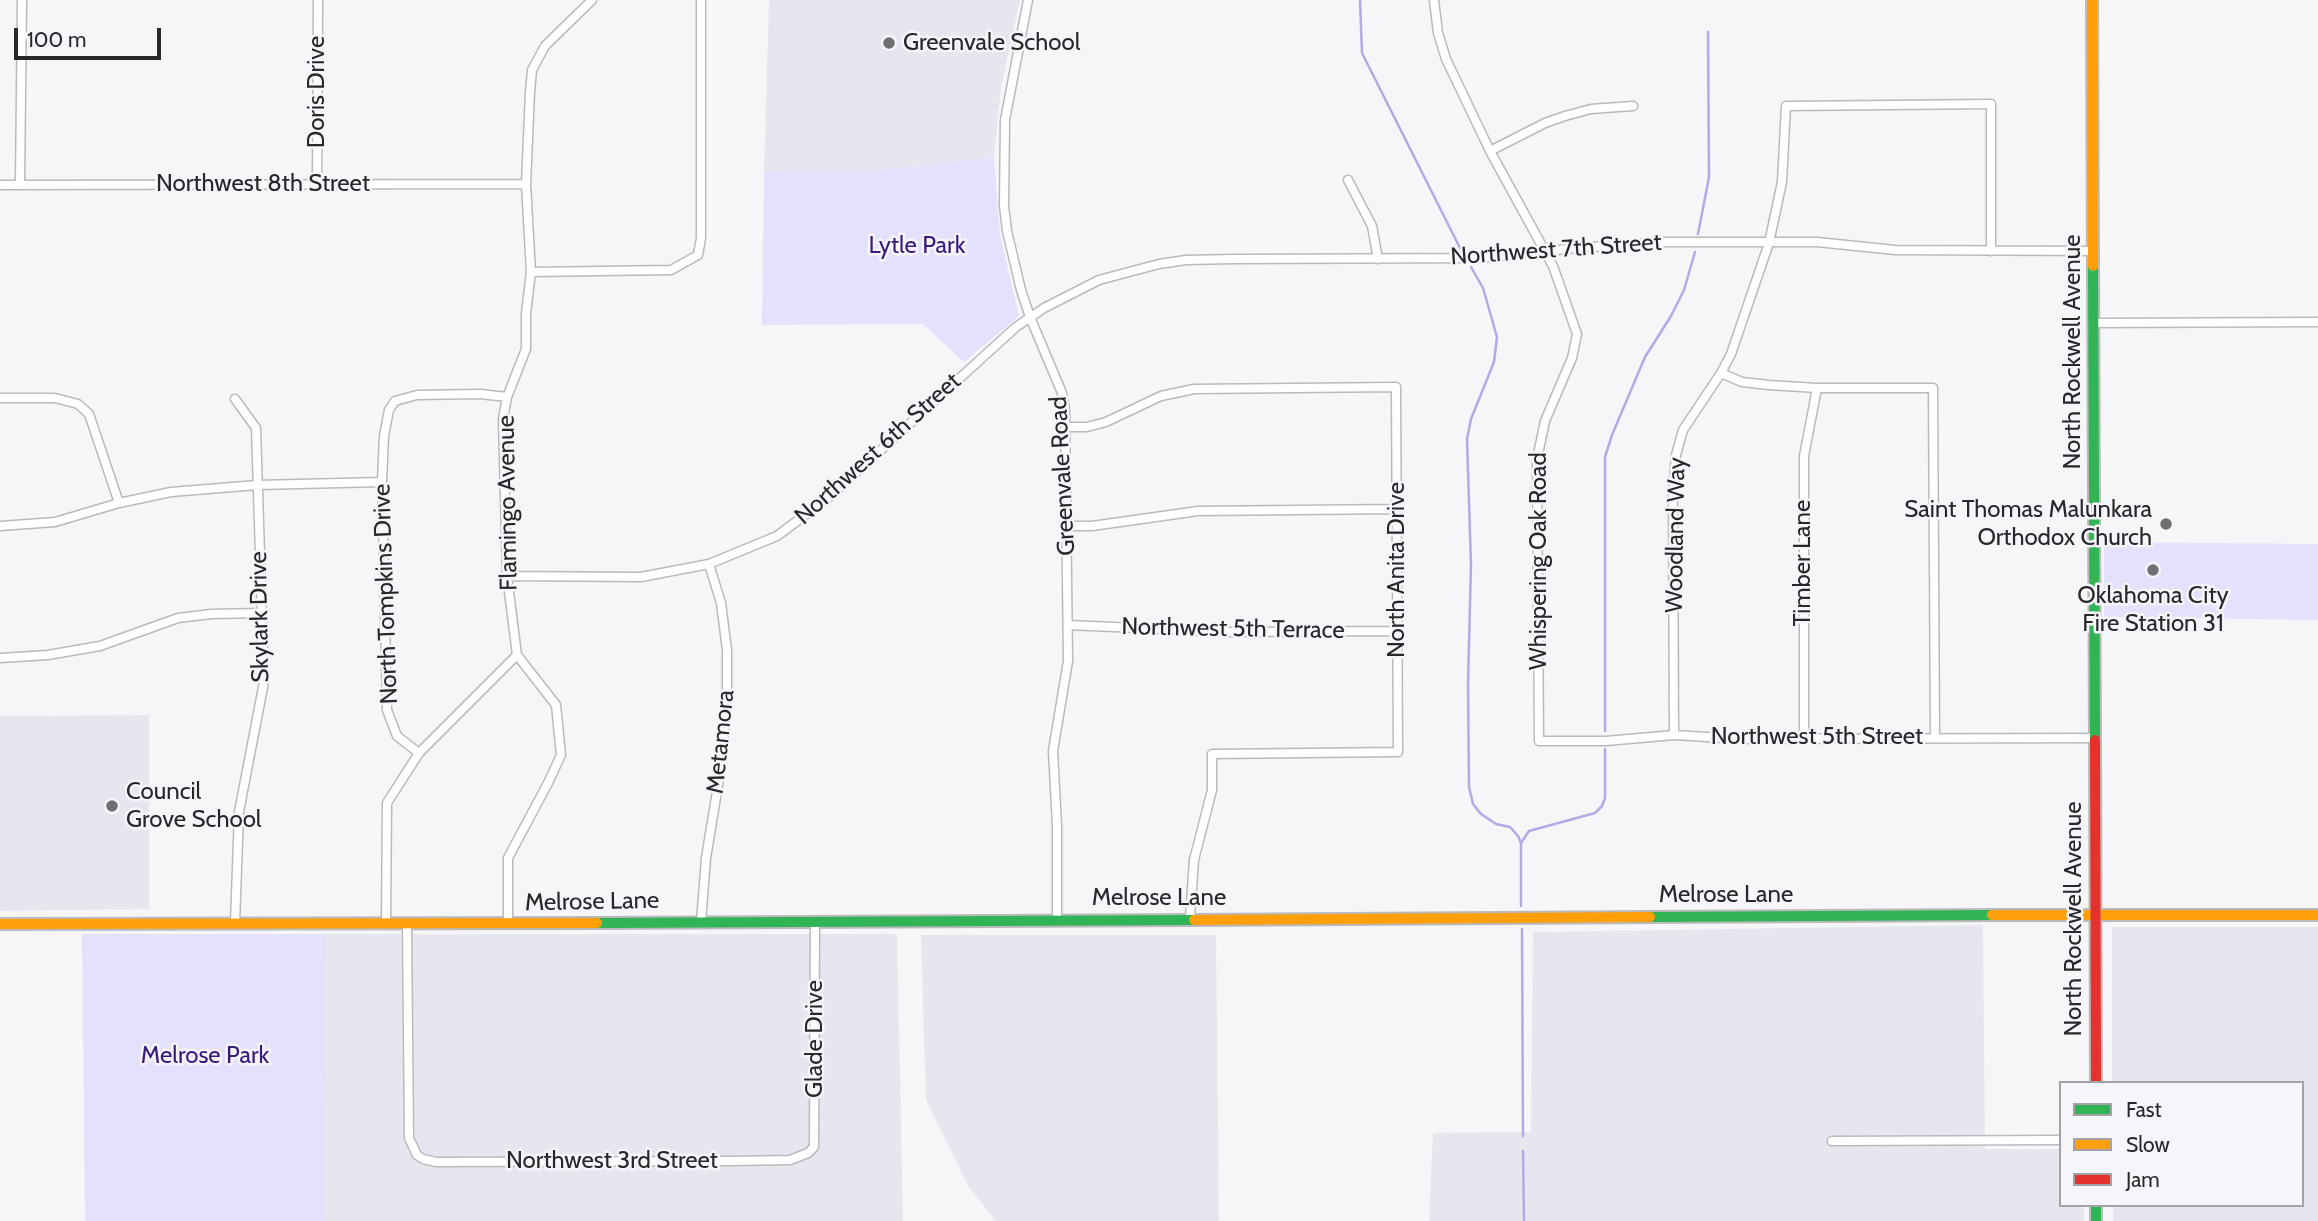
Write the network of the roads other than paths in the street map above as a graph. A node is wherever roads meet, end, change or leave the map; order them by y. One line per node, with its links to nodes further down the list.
1 (22, 0): 14 (street)
2 (318, 0): 11 (street, Doris Drive)
3 (592, 0): 12 (street, Flamingo Avenue)
4 (701, 0): 20 (street)
5 (1028, 0): 21 (street, Greenvale Road)
6 (1434, 0): 9 (street, Whispering Oak Road)
7 (2092, 0): 17 (street, North Rockwell Avenue)
8 (1633, 107): 9 (street)
9 (1490, 151): 18 (street, Whispering Oak Road)
10 (1348, 180): 19 (street)
11 (317, 183): 12 (street, Northwest 8th Street); 14 (street, Northwest 8th Street)
12 (526, 184): 20 (street, Flamingo Avenue)
13 (0, 185): 14 (street, Northwest 8th Street)
14 (20, 185)
15 (1769, 243): 16 (street, Northwest 7th Street); 16 (street, Woodland Way); 18 (street, Northwest 7th Street); 24 (street, Woodland Way)
16 (1992, 251): 17 (street, Northwest 7th Street)
17 (2094, 251): 22 (street, North Rockwell Avenue)
18 (1544, 253): 19 (street, Northwest 7th Street); 47 (street, Whispering Oak Road)
19 (1378, 259): 21 (street, Northwest 7th Street)
20 (531, 272): 26 (street, Flamingo Avenue)
21 (1030, 317): 29 (street, Greenvale Road); 36 (street, Northwest 6th Street)
22 (2094, 323): 23 (street); 45 (street, North Rockwell Avenue)
23 (2318, 323)
24 (1721, 373): 25 (street); 43 (street, Woodland Way)
25 (1817, 388): 44 (street); 46 (street, Timber Lane)
26 (507, 397): 30 (street, North Tompkins Drive); 37 (street, Flamingo Avenue)
27 (0, 398): 32 (street)
28 (235, 398): 31 (street, Skylark Drive)
29 (1066, 427): 33 (street, North Anita Drive); 35 (street, Greenvale Road)
30 (382, 482): 31 (street); 48 (street, North Tompkins Drive)
31 (257, 485): 32 (street); 38 (street, Skylark Drive)
32 (119, 503): 34 (street)
33 (1397, 509): 35 (street); 40 (street, North Anita Drive)
34 (0, 526)
35 (1067, 527): 39 (street, Greenvale Road)
36 (709, 565): 37 (street, Northwest 6th Street); 54 (street, Metamora)
37 (507, 576): 41 (street, Flamingo Avenue)
38 (261, 614): 42 (street); 55 (street, Skylark Drive)
39 (1069, 625): 40 (street, Northwest 5th Terrace); 52 (street, Greenvale Road)
40 (1397, 631): 51 (street, North Anita Drive)
41 (517, 655): 48 (street); 59 (street)
42 (0, 658)
43 (1674, 735): 46 (street, Northwest 5th Street); 47 (street, Northwest 5th Street)
44 (1935, 738): 45 (street, Northwest 5th Street); 46 (street, Northwest 5th Street)
45 (2095, 738): 49 (street, North Rockwell Avenue)
46 (1804, 739)
47 (1539, 741)
48 (419, 753): 56 (street)
49 (2094, 915): 50 (street, Melrose Lane); 51 (street, Melrose Lane); 60 (street, North Rockwell Avenue)
50 (2318, 915)
51 (1190, 918): 52 (street, Melrose Lane)
52 (1058, 919): 53 (street, Melrose Lane)
53 (815, 921): 54 (street, Melrose Lane); 63 (street, Glade Drive)
54 (701, 922): 59 (street, Melrose Lane)
55 (235, 923): 56 (street, Melrose Lane); 58 (street, Melrose Lane)
56 (386, 923): 57 (street, Melrose Lane)
57 (407, 923): 59 (street, Melrose Lane); 63 (street, Northwest 3rd Street)
58 (0, 924)
59 (508, 924)
60 (2096, 1081)
61 (2059, 1140): 62 (street)
62 (1832, 1141)
63 (808, 1153)

